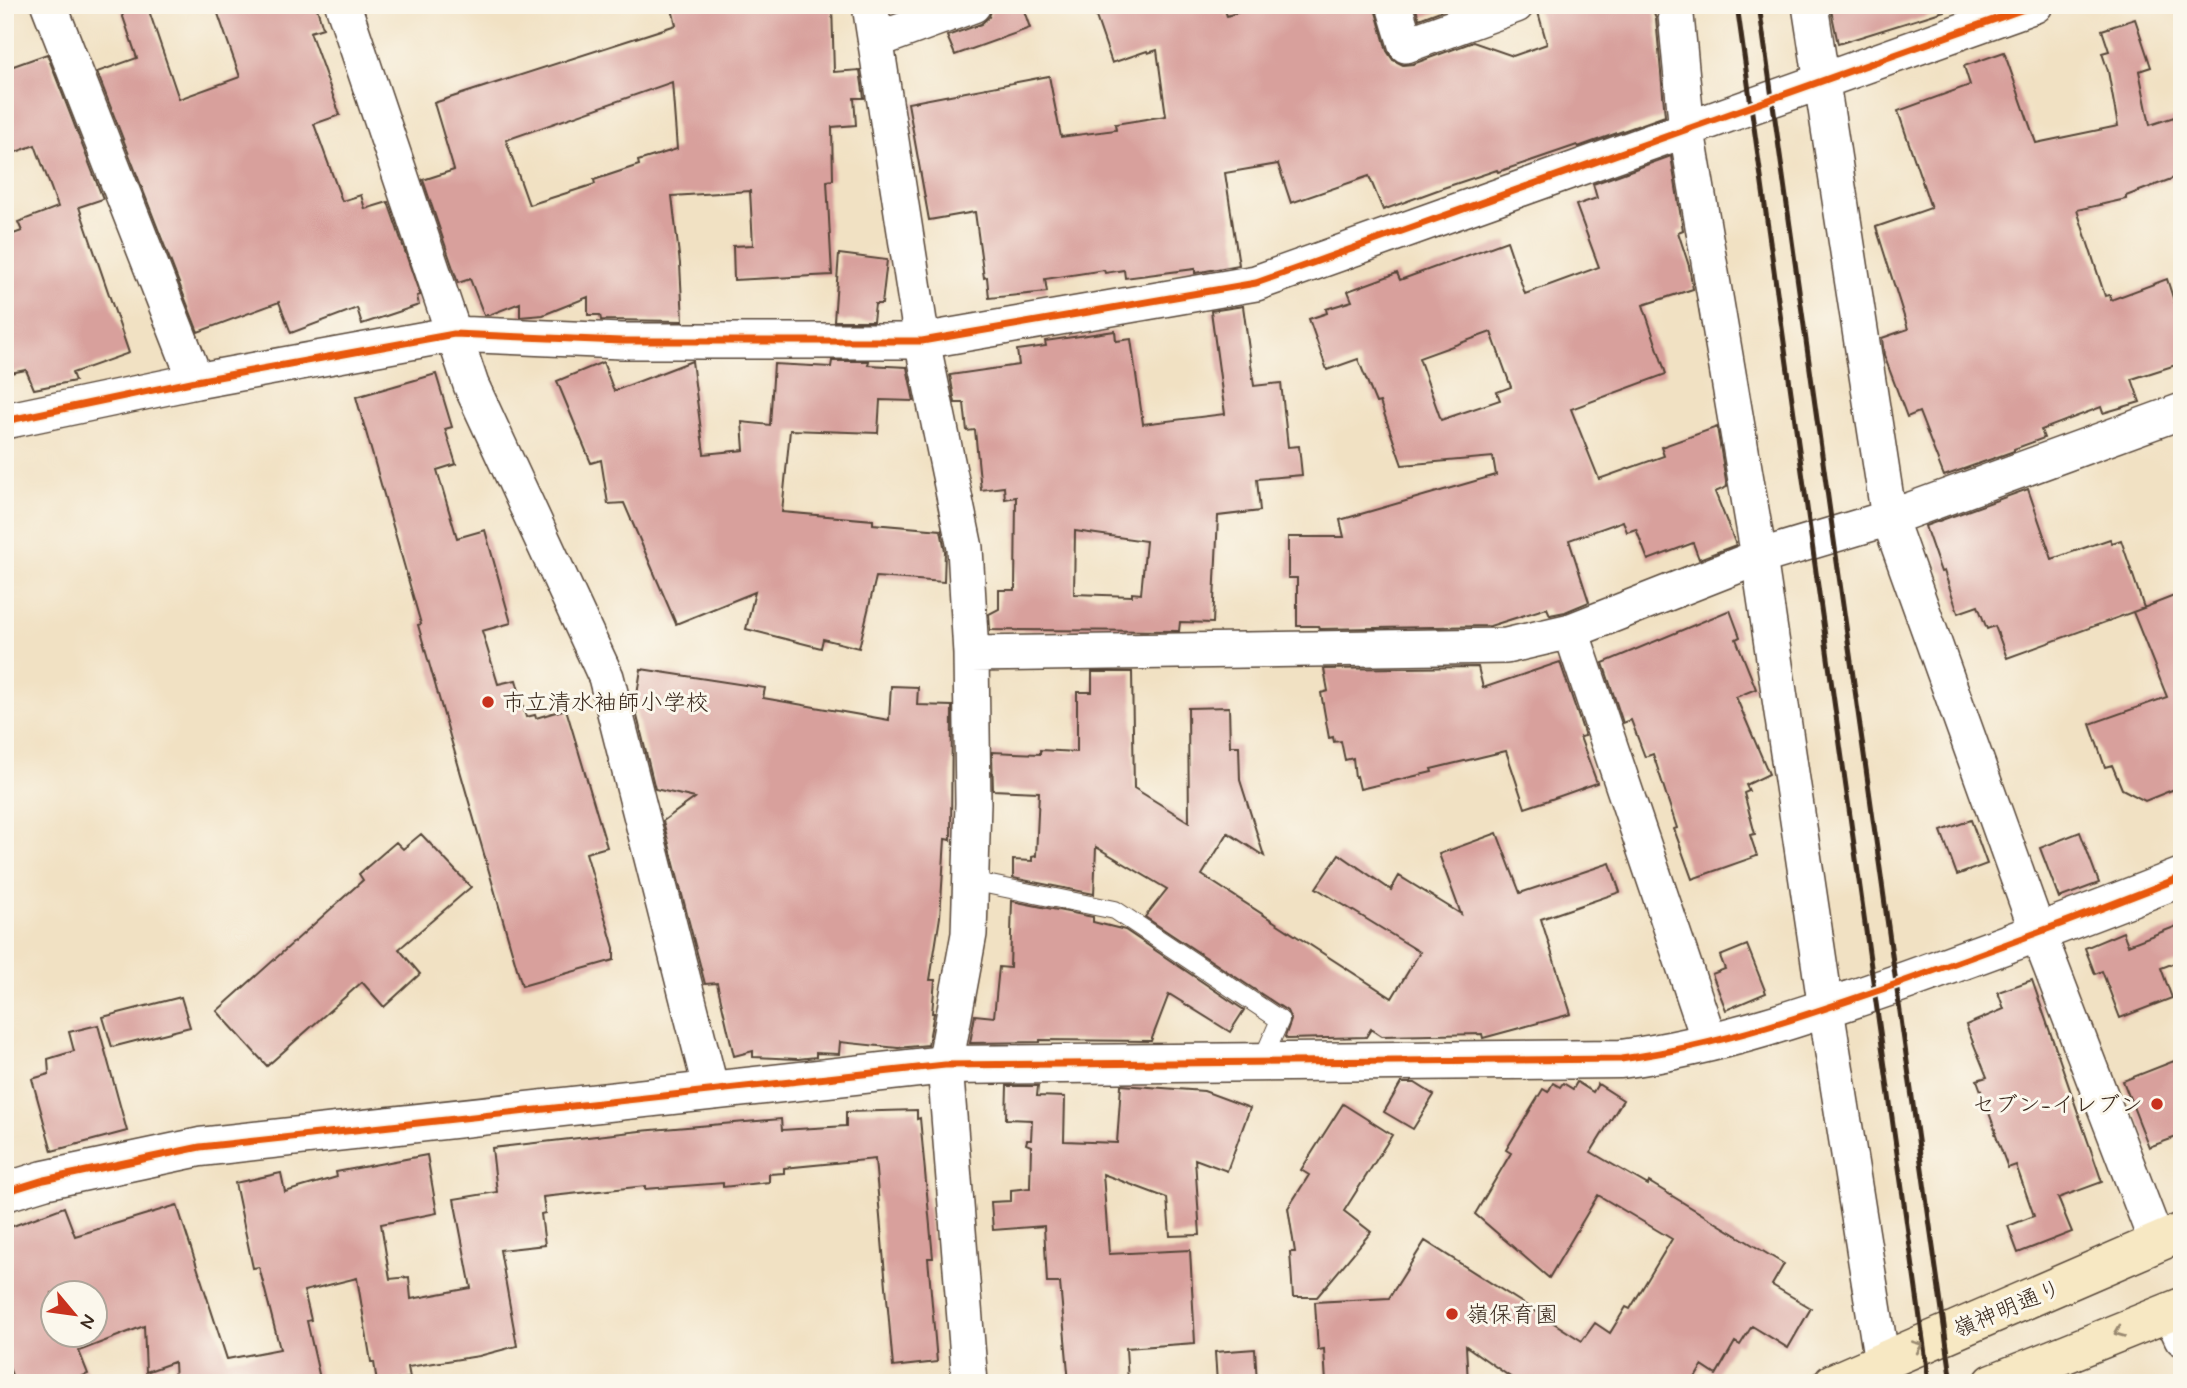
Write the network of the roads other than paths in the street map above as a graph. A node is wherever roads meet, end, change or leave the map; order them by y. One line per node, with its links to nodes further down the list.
1 (49, 5): 15 (street)
2 (343, 5): 13 (street)
3 (870, 5): 10 (street)
4 (973, 5): 10 (street)
5 (1394, 5): 6 (street)
6 (1516, 5)
7 (1675, 5): 12 (street)
8 (1810, 5): 11 (street)
9 (2035, 5): 11 (street)
10 (877, 40): 14 (street)
11 (1821, 82): 12 (street); 18 (street)
12 (1687, 131): 14 (street); 19 (street)
13 (454, 334): 14 (street); 15 (street); 29 (street)
14 (922, 341): 21 (street)
15 (196, 381): 17 (street)
16 (2182, 411): 18 (street)
17 (5, 421)
18 (1889, 518): 19 (street); 24 (street)
19 (1759, 557): 20 (street); 25 (street)
20 (1571, 631): 21 (street); 26 (street)
21 (971, 654): 23 (street)
22 (2182, 877): 24 (street)
23 (971, 881): 27 (lane); 28 (street)
24 (2038, 933): 25 (street); 31 (street)
25 (1826, 1009): 26 (street); 33 (street)
26 (1710, 1043): 27 (street)
27 (1261, 1063): 28 (street)
28 (945, 1065): 29 (street); 34 (street)
29 (711, 1090): 30 (street)
30 (5, 1192)
31 (2169, 1238): 33 (main road, 嶺神明通り, one-way to 31)
32 (2178, 1319): 36 (main road, one-way to 36)
33 (1882, 1362): 35 (main road, 嶺神明通り)
34 (970, 1383)
35 (1833, 1383)
36 (1993, 1383)

